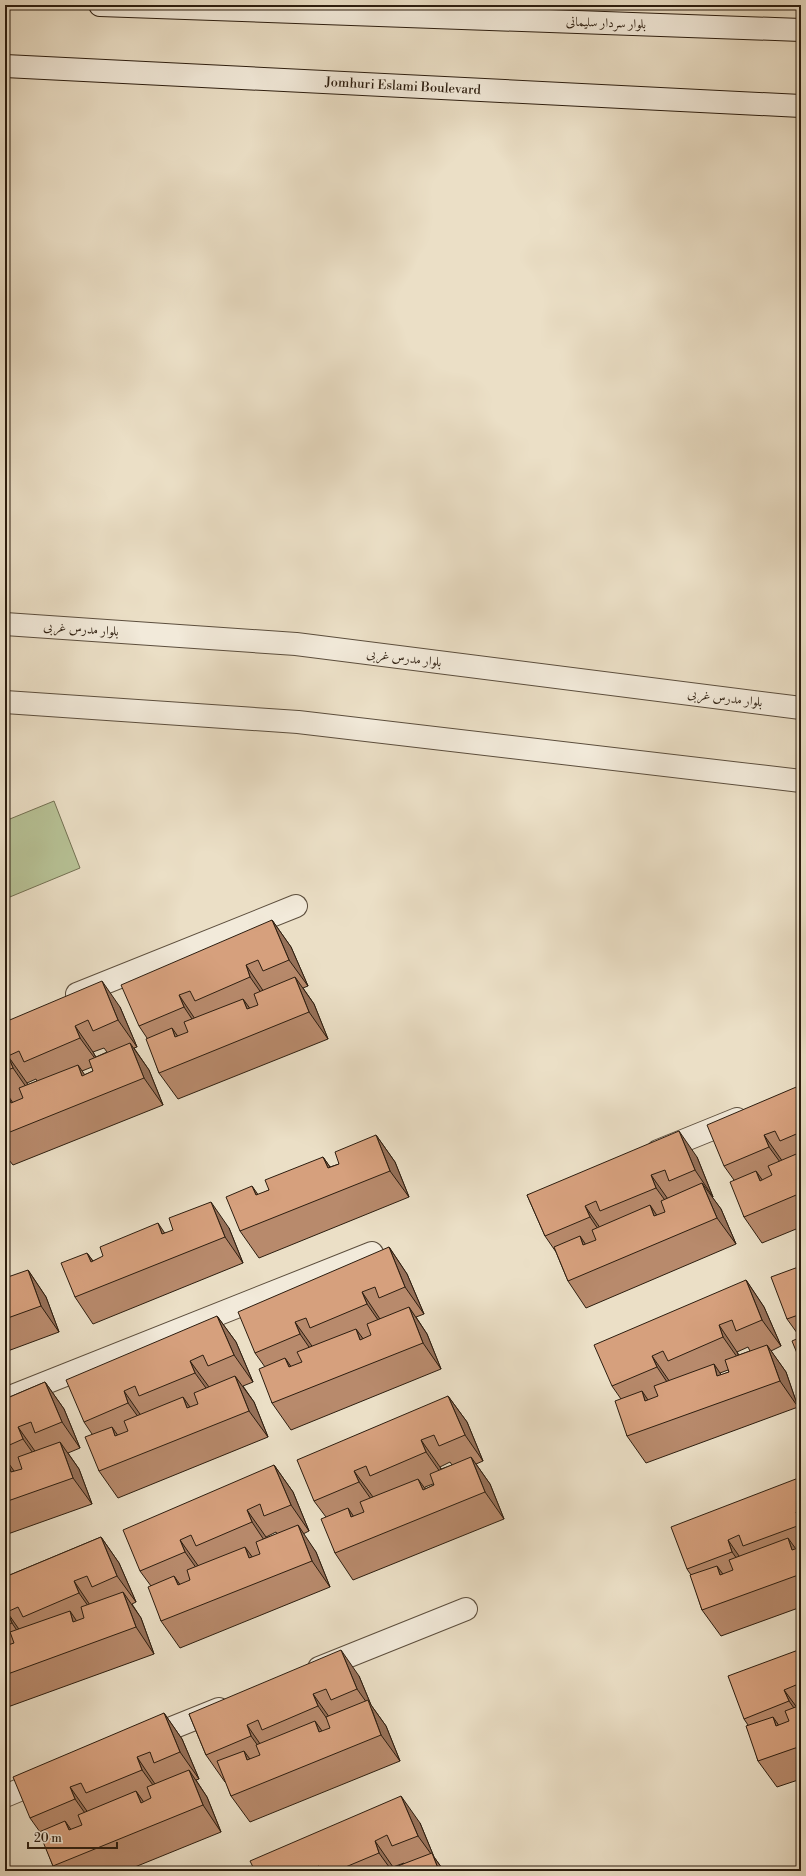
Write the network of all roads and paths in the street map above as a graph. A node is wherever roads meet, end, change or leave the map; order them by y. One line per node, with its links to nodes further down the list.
1 (100, 5): 2 (street, بلوار سردار سلیمانی)
2 (801, 30)
3 (5, 66): 4 (street, Jomhuri Eslami Boulevard)
4 (801, 106)
5 (5, 624): 7 (street, بلوار مدرس غربی)
6 (5, 702): 8 (street)
7 (801, 708)
8 (801, 781)
9 (296, 906): 10 (street)
10 (56, 1002)
11 (758, 1110): 12 (street)
12 (642, 1158)
13 (372, 1253): 14 (street)
14 (5, 1399)
15 (466, 1609): 16 (street)
16 (298, 1677)
17 (239, 1701): 18 (street)
18 (130, 1745)
19 (64, 1772): 20 (street)
20 (5, 1796)

